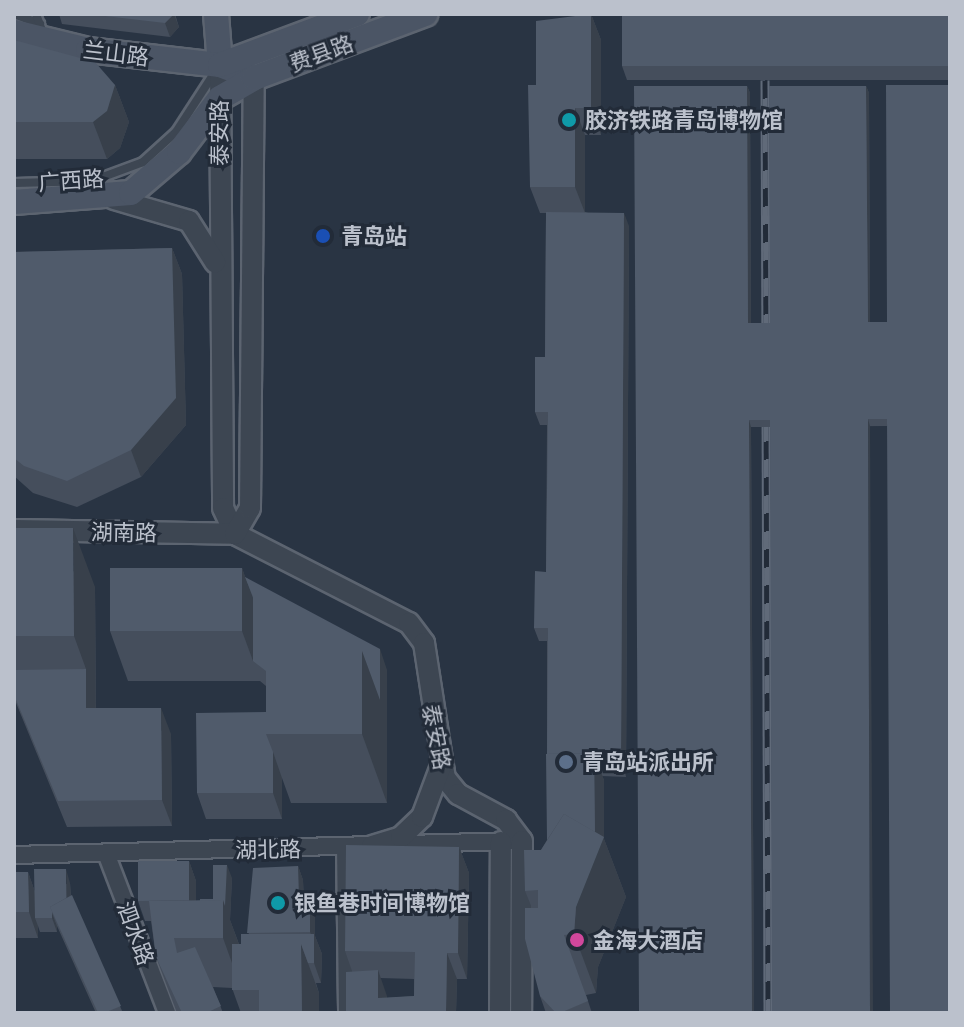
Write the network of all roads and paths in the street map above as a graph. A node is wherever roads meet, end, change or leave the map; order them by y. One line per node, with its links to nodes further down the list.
1 (14, 14): 7 (lane)
2 (36, 14): 7 (lane)
3 (216, 14): 8 (main road)
4 (357, 14): 8 (main road, 费县路)
5 (425, 14): 9 (main road, 费县路)
6 (14, 32): 7 (main road, 兰山路)
7 (43, 33): 8 (main road, 兰山路)
8 (220, 65): 9 (main road, 兰山路); 10 (street, 泰安路); 11 (lane, 广西路)
9 (254, 78): 10 (main road, 费县路); 16 (street, 泰安路)
10 (220, 98): 12 (main road, 广西路); 14 (street, 泰安路)
11 (14, 183)
12 (114, 199): 13 (main road, 广西路); 14 (street)
13 (14, 202)
14 (221, 276): 16 (street, 泰安路)
15 (14, 530): 16 (street, 湖南路)
16 (235, 534): 17 (street, 泰安路)
17 (441, 766): 18 (street, 泰安路); 20 (street)
18 (522, 841): 19 (street, 湖北路); 27 (street)
19 (501, 842): 20 (street, 湖北路); 26 (street)
20 (372, 846): 21 (street, 湖北路)
21 (345, 847): 22 (street, 湖北路); 25 (street)
22 (106, 853): 23 (street, 湖北路); 24 (street, 泗水路)
23 (14, 855)
24 (167, 1013)
25 (347, 1013)
26 (500, 1013)
27 (521, 1013)

